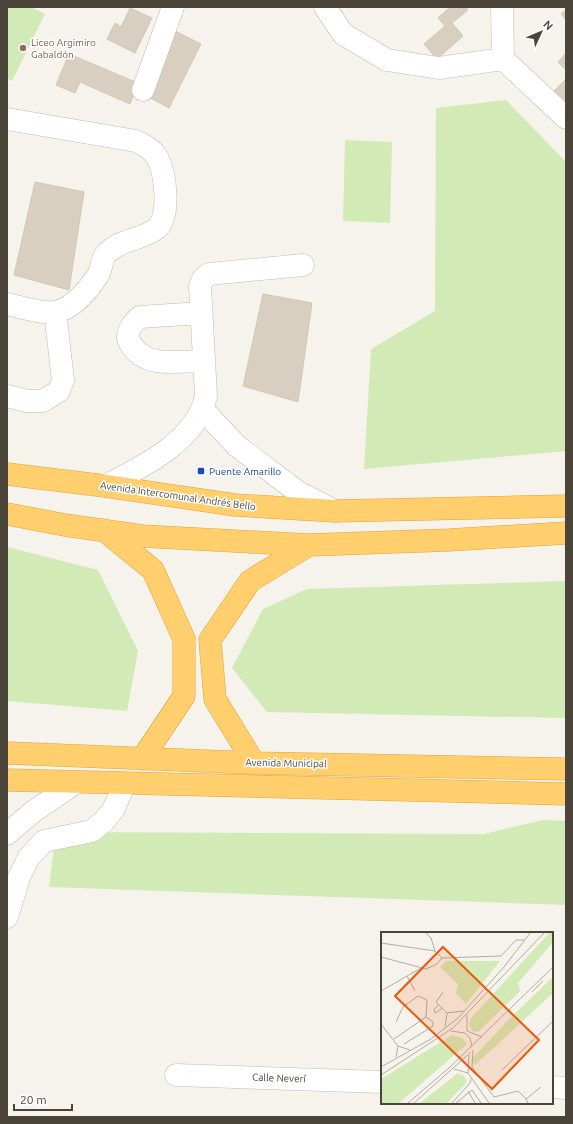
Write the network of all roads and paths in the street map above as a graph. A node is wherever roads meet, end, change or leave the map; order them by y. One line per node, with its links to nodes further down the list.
1 (173, 7): 5 (street)
2 (325, 7): 4 (street)
3 (502, 7): 4 (street)
4 (503, 59): 6 (street)
5 (143, 90)
6 (566, 118)
7 (7, 119): 10 (street)
8 (303, 265): 11 (street)
9 (7, 304): 10 (street)
10 (55, 312): 13 (street)
11 (201, 313): 12 (street); 12 (street)
12 (203, 361): 14 (street)
13 (7, 396)
14 (203, 410): 16 (street); 18 (street)
15 (7, 474): 16 (highway, Avenida Intercomunal Andrés Bello)
16 (105, 486): 18 (highway, Avenida Intercomunal Andrés Bello)
17 (566, 506): 18 (highway, Avenida Intercomunal Andrés Bello)
18 (335, 511)
19 (7, 514): 20 (highway)
20 (104, 530): 22 (highway); 24 (highway)
21 (566, 533): 22 (highway)
22 (309, 545): 25 (highway)
23 (7, 753): 24 (highway, Avenida Municipal)
24 (142, 759): 25 (highway, Avenida Municipal)
25 (254, 763): 26 (highway, Avenida Municipal)
26 (566, 769)
27 (7, 780): 28 (highway)
28 (77, 782): 29 (highway); 31 (street)
29 (125, 784): 30 (highway); 32 (street)
30 (566, 794)
31 (7, 834)
32 (7, 917)
33 (176, 1075): 34 (street, Calle Neverí)
34 (381, 1082)
35 (553, 1087): 36 (street)
36 (566, 1088)

